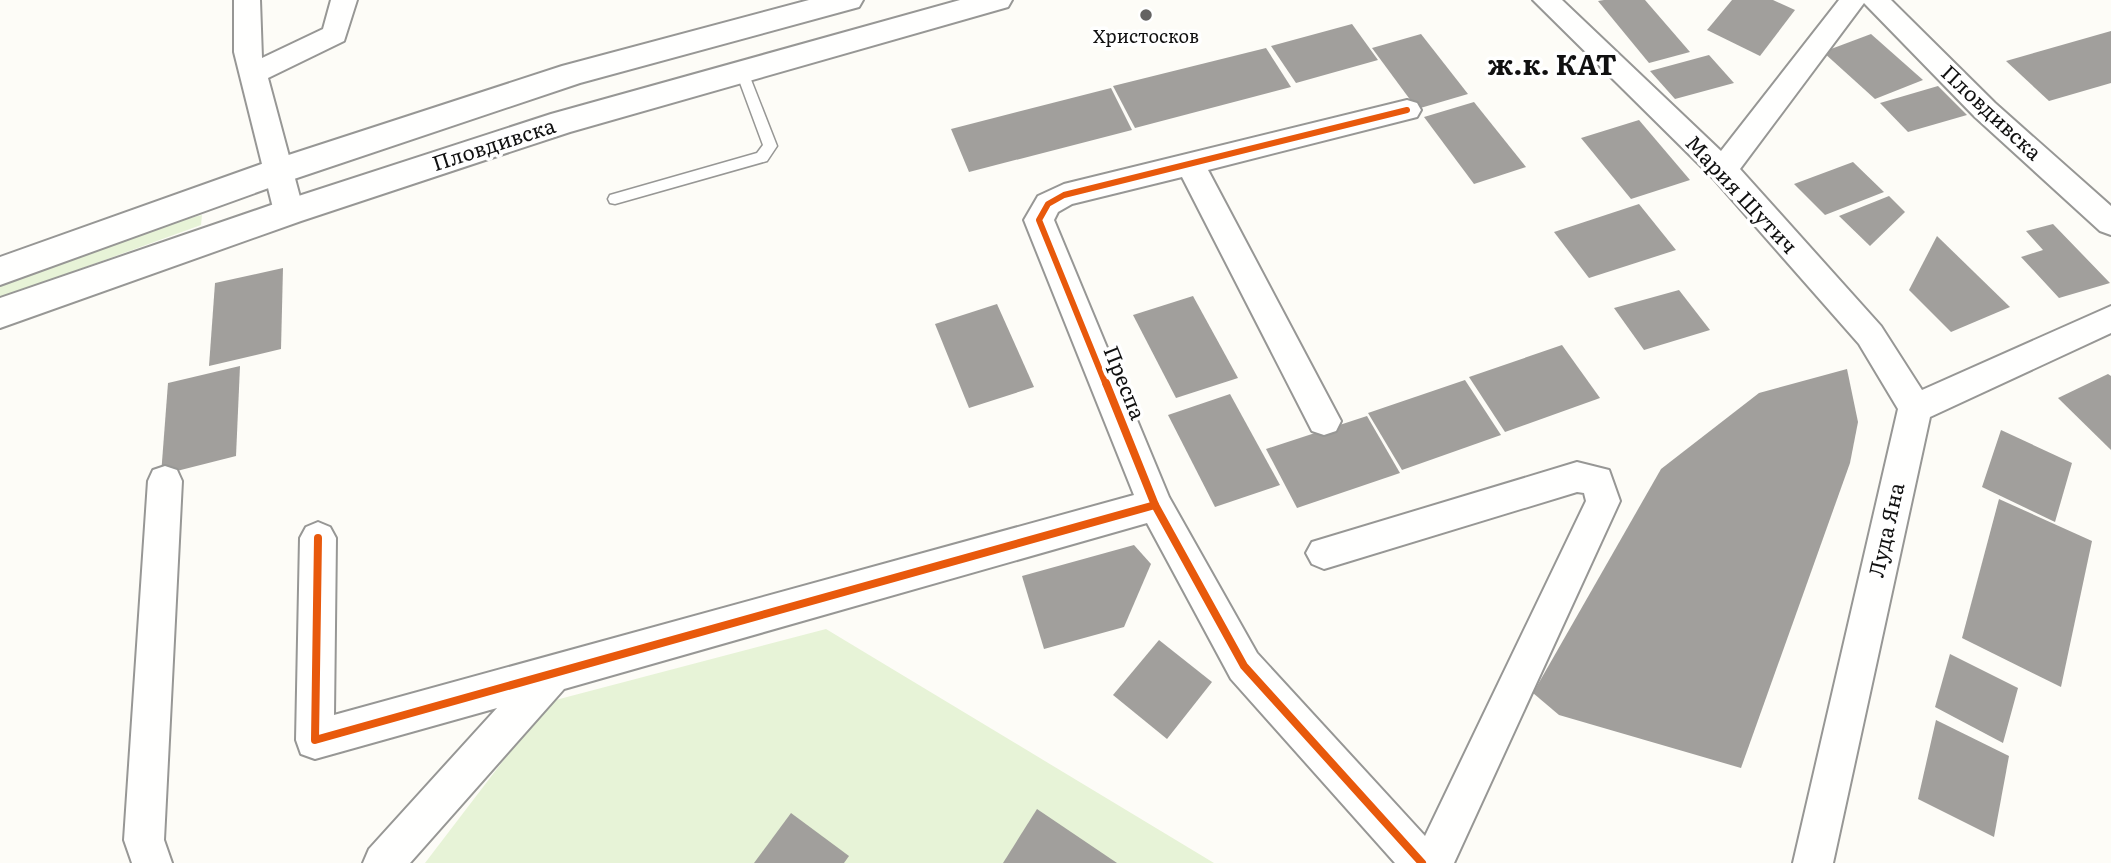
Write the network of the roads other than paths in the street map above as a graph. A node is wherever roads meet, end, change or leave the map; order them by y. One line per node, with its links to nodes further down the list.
1 (247, 0): 9 (street)
2 (344, 0): 9 (street)
3 (848, 0): 13 (street, Пловдивска)
4 (997, 0): 8 (street, Пловдивска)
5 (1546, 0): 12 (street, Мария Шутич)
6 (1853, 0): 12 (street)
7 (1875, 0): 16 (street, Пловдивска)
8 (742, 72): 14 (lane); 15 (street, Пловдивска)
9 (254, 73): 13 (street)
10 (1407, 110): 11 (street, Преспа)
11 (1190, 164): 21 (street); 23 (street, Преспа)
12 (1723, 170): 20 (street, Мария Шутич)
13 (279, 172): 15 (street); 17 (street, Пловдивска)
14 (615, 199)
15 (289, 212): 18 (street, Пловдивска)
16 (2111, 223)
17 (0, 271)
18 (0, 313)
19 (2111, 319): 20 (street)
20 (1915, 408): 31 (street, Луда Яна)
21 (1324, 421)
22 (165, 481): 27 (street)
23 (1155, 505): 26 (street); 29 (street, Преспа)
24 (318, 538): 26 (street)
25 (1324, 553): 30 (street)
26 (551, 675): 28 (street)
27 (152, 863)
28 (383, 863)
29 (1422, 863)
30 (1433, 863)
31 (1813, 863)

